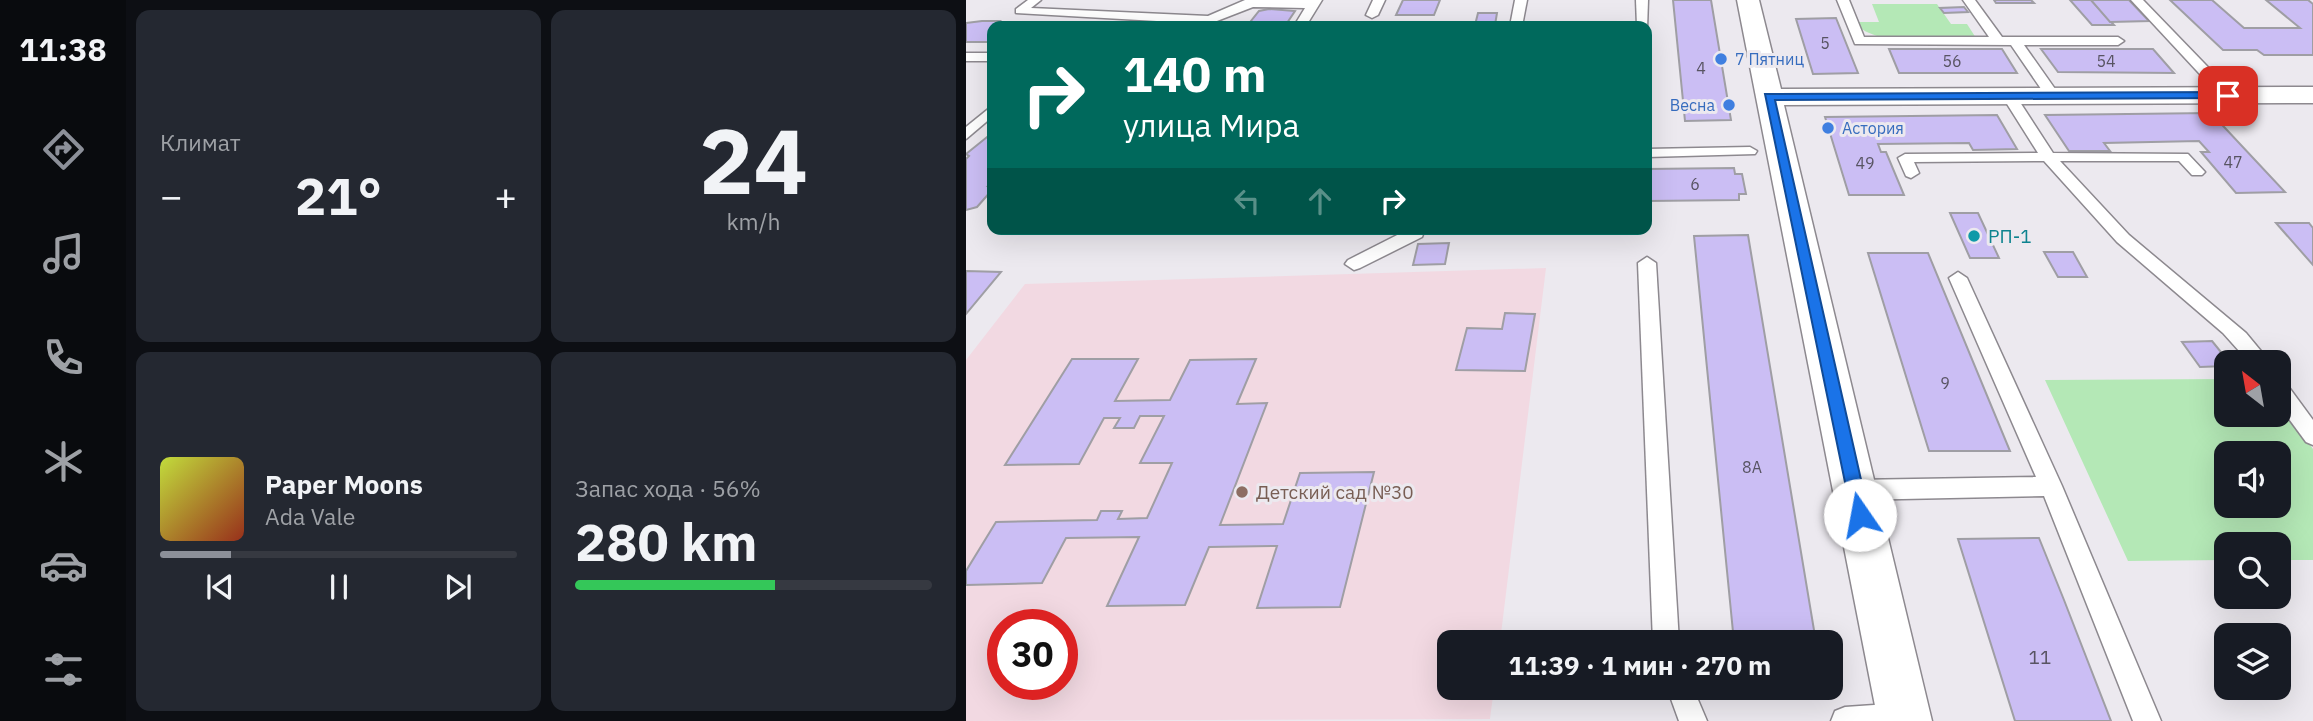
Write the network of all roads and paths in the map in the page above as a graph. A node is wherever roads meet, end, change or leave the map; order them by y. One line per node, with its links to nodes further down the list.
1 (1035, 0): 12 (lane)
2 (1379, 0): 11 (lane)
3 (1521, 0): 16 (lane)
4 (1642, 0): 17 (lane)
5 (1748, 0): 29 (street)
6 (1843, 0): 18 (lane)
7 (1969, 0): 19 (lane)
8 (2137, 0): 27 (lane)
9 (1252, 2): 10 (lane); 13 (lane)
10 (1315, 3): 15 (lane)
11 (1372, 15)
12 (1132, 16): 13 (lane); 14 (lane)
13 (1208, 20)
14 (1128, 21)
15 (1303, 21)
16 (1517, 21)
17 (1643, 21)
18 (1859, 41): 19 (lane); 24 (lane)
19 (1998, 41): 20 (lane)
20 (2015, 41): 21 (lane); 26 (lane)
21 (2118, 41)
22 (966, 57): 23 (lane)
23 (987, 57)
24 (1866, 58)
25 (2009, 96): 26 (street); 29 (street); 34 (lane)
26 (2053, 96): 27 (street)
27 (2228, 96): 28 (street)
28 (2313, 96)
29 (1769, 97): 45 (street)
30 (987, 115): 31 (lane)
31 (966, 135)
32 (1749, 151): 33 (lane)
33 (1652, 153)
34 (2048, 158): 35 (lane); 36 (lane); 41 (lane)
35 (2197, 172)
36 (1911, 173)
37 (1412, 235): 39 (lane)
38 (1647, 263): 46 (lane)
39 (1354, 264)
40 (1958, 278): 44 (lane)
41 (2251, 350)
42 (2291, 406): 43 (lane)
43 (2313, 436)
44 (2051, 486): 45 (lane); 51 (lane)
45 (1854, 490): 48 (street)
46 (1665, 630)
47 (1685, 700): 49 (lane)
48 (1904, 719): 50 (lane)
49 (1693, 721)
50 (1845, 721)
51 (2147, 721)

